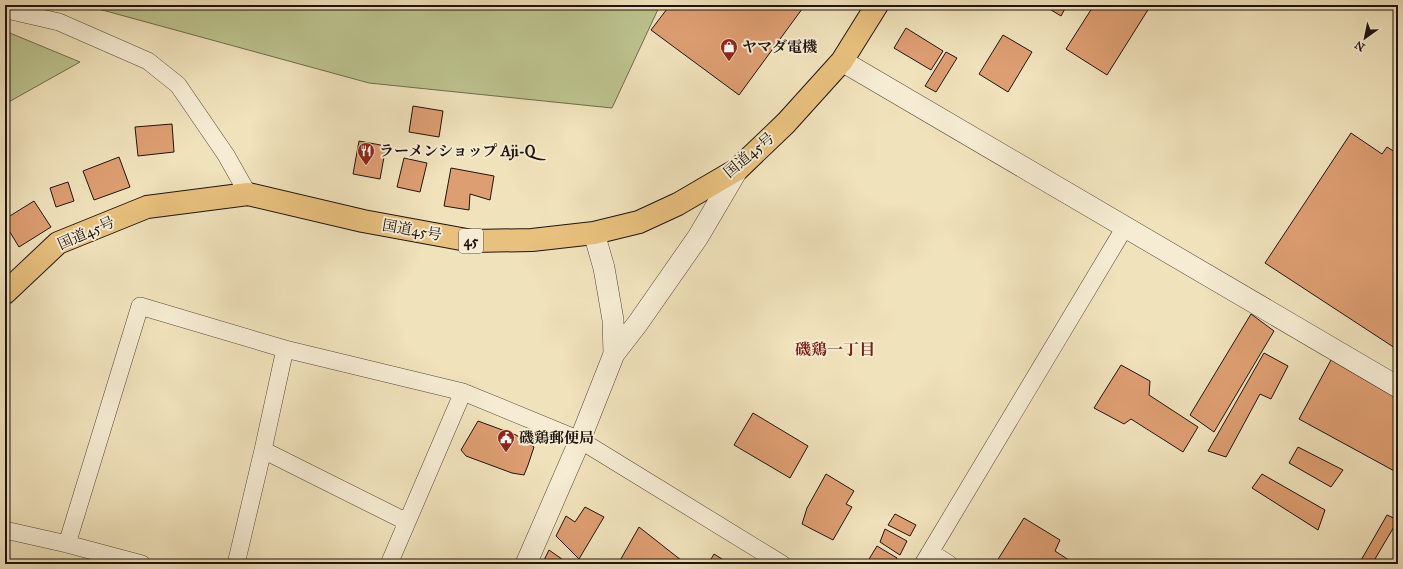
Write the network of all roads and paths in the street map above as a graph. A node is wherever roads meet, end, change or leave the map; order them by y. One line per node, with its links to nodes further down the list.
1 (877, 5): 3 (highway, 国道45号 / 45)
2 (7, 10): 5 (street)
3 (842, 61): 4 (highway, 国道45号 / 45); 6 (street)
4 (738, 169): 7 (highway, 国道45号 / 45); 10 (street)
5 (248, 194): 7 (highway, 国道45号 / 45); 8 (highway, 国道45号 / 45)
6 (1125, 227): 11 (street); 18 (street)
7 (594, 233): 10 (street)
8 (5, 293)
9 (285, 349): 12 (street); 14 (street); 17 (street)
10 (614, 354): 13 (street)
11 (1398, 387)
12 (463, 392): 13 (street); 15 (street)
13 (580, 440): 22 (street); 23 (street)
14 (263, 450): 15 (street); 20 (street)
15 (407, 522): 21 (street)
16 (5, 530): 17 (street)
17 (67, 544): 19 (street)
18 (926, 558): 24 (street)
19 (142, 564)
20 (236, 564)
21 (389, 564)
22 (526, 564)
23 (782, 564)
24 (949, 564)

